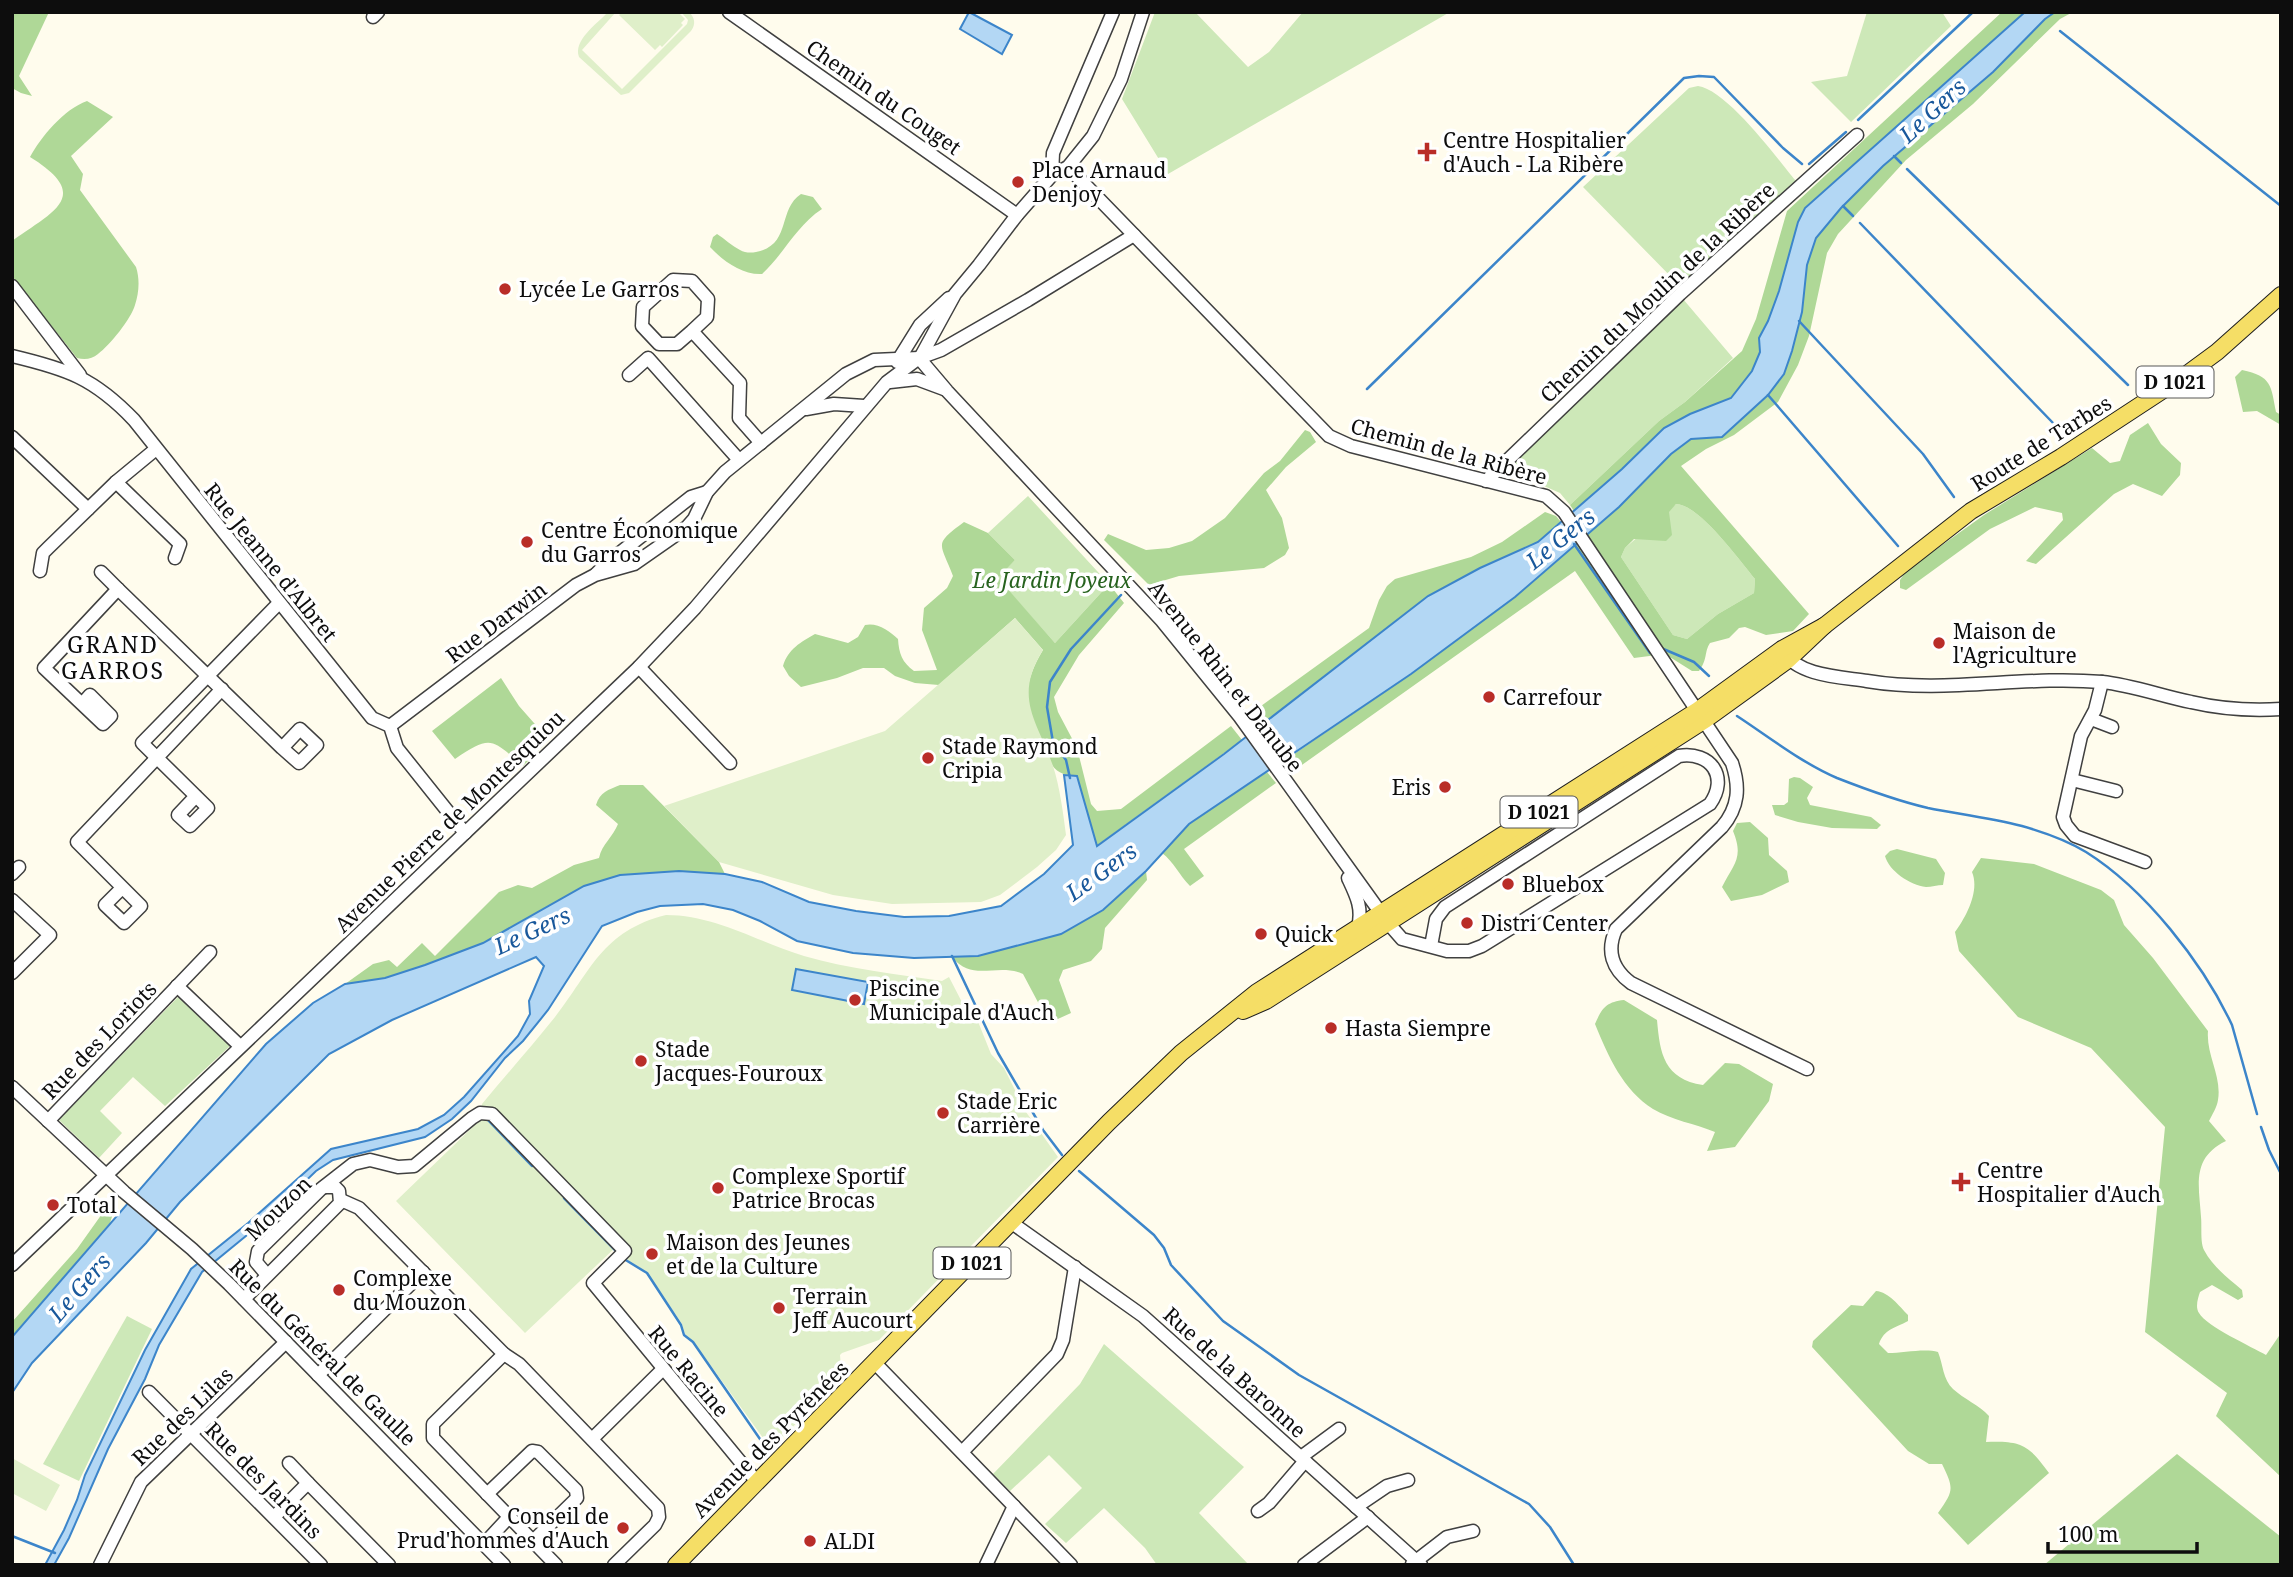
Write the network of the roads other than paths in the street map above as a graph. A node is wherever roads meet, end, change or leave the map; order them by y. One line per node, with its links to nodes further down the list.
1 (729, 12): 7 (street, Chemin du Couget)
2 (1113, 12): 6 (street)
3 (1143, 12): 5 (street)
4 (1857, 135): 26 (street, Chemin du Moulin de la Ribère)
5 (1068, 167): 6 (street); 8 (street, Chemin de la Ribère)
6 (1052, 175): 7 (street)
7 (1017, 215): 10 (street)
8 (1134, 235): 13 (street); 26 (street, Chemin de la Ribère)
9 (12, 286): 17 (street)
10 (955, 294): 15 (street); 15 (street)
11 (2281, 295): 36 (main road, Route de Tarbes / D 1021)
12 (692, 331): 12 (street); 23 (street)
13 (941, 350): 15 (street); 19 (street)
14 (12, 356): 17 (street, Rue Jeanne d'Albret)
15 (910, 360): 18 (street, Avenue Pierre de Montesquiou); 19 (street, Avenue Rhin et Danube); 21 (street)
16 (629, 375): 25 (street)
17 (83, 378): 24 (street, Rue Jeanne d'Albret)
18 (887, 382): 19 (street); 20 (street, Avenue Pierre de Montesquiou)
19 (943, 386): 56 (street, Avenue Rhin et Danube)
20 (864, 406): 21 (street); 37 (street, Avenue Pierre de Montesquiou)
21 (804, 409): 23 (street)
22 (12, 437): 29 (street)
23 (761, 443): 25 (street)
24 (156, 449): 27 (street); 35 (street, Rue Jeanne d'Albret)
25 (739, 460): 28 (street)
26 (1486, 481): 43 (street, Chemin de la Ribère)
27 (116, 482): 29 (street); 30 (street)
28 (707, 492): 33 (street); 33 (street, Rue Darwin)
29 (88, 509): 31 (street)
30 (175, 558)
31 (40, 571)
32 (101, 572): 34 (street)
33 (595, 575): 45 (street, Rue Darwin)
34 (118, 589): 38 (street); 41 (street)
35 (279, 603): 38 (street); 45 (street, Rue Jeanne d'Albret)
36 (1785, 655): 39 (street); 43 (main road, D 1021)
37 (639, 667): 49 (street); 55 (street, Avenue Pierre de Montesquiou)
38 (208, 676): 40 (street); 48 (street)
39 (2102, 682): 42 (street); 44 (street)
40 (222, 690): 47 (street); 48 (street)
41 (82, 704)
42 (2281, 709)
43 (1701, 715): 52 (street, Chemin de la Ribère); 60 (main road, D 1021)
44 (2091, 719): 46 (street); 50 (street)
45 (390, 726): 55 (street, Rue Jeanne d'Albret)
46 (2112, 727)
47 (282, 748)
48 (157, 758): 54 (street); 58 (street)
49 (730, 763)
50 (2071, 780): 53 (street); 57 (street)
51 (1719, 786): 52 (street); 62 (street, Avenue Rhin et Danube); 62 (street)
52 (1738, 786): 68 (street)
53 (2116, 791)
54 (196, 796)
55 (465, 833): 67 (street, Avenue Pierre de Montesquiou)
56 (1332, 846): 60 (street, Avenue Rhin et Danube); 61 (street, Avenue Rhin et Danube)
57 (2145, 862)
58 (122, 888)
59 (12, 900): 64 (street)
60 (1384, 918): 61 (main road, D 1021); 62 (street, Avenue Rhin et Danube); 66 (main road, D 1021)
61 (1358, 927): 66 (main road, D 1021)
62 (1431, 946)
63 (210, 952): 65 (street, Rue des Loriots)
64 (12, 973)
65 (177, 986): 67 (street, Rue des Loriots); 70 (street, Rue des Loriots)
66 (1226, 1020): 74 (main road, Avenue des Pyrénées / D 1021)
67 (240, 1046): 71 (street, Avenue Pierre de Montesquiou)
68 (1807, 1069)
69 (14, 1092): 70 (street, Rue du Général de Gaulle)
70 (48, 1121): 71 (street, Rue du Général de Gaulle)
71 (105, 1176): 75 (street, Avenue Pierre de Montesquiou); 79 (street, Rue du Général de Gaulle)
72 (324, 1187): 73 (street, Mouzon); 78 (street, Mouzon); 83 (street, Rue Racine)
73 (341, 1199): 77 (street, Mouzon); 78 (street, Mouzon)
74 (1012, 1223): 76 (street, Rue de la Baronne); 82 (main road, Avenue des Pyrénées / D 1021)
75 (12, 1265)
76 (1075, 1267): 89 (street); 90 (street, Rue de la Baronne)
77 (423, 1272): 81 (street, Mouzon); 84 (street)
78 (267, 1275): 79 (street, Mouzon)
79 (244, 1299): 80 (street, Rue du Général de Gaulle)
80 (286, 1342): 84 (street, Rue du Général de Gaulle); 87 (street, Rue des Lilas)
81 (504, 1354): 88 (street, Mouzon); 95 (street)
82 (874, 1363): 89 (street); 93 (main road, Avenue des Pyrénées / D 1021)
83 (663, 1369): 88 (street); 93 (street, Rue Racine)
84 (318, 1375): 104 (street, Rue du Général de Gaulle)
85 (149, 1392): 87 (street, Rue des Jardins)
86 (1339, 1429): 90 (street)
87 (191, 1434): 99 (street, Rue des Jardins); 106 (street, Rue des Lilas)
88 (592, 1439): 111 (street, Mouzon)
89 (962, 1452): 96 (street)
90 (1303, 1459): 97 (street, Rue de la Baronne); 98 (street)
91 (289, 1463): 94 (street)
92 (1408, 1480): 97 (street)
93 (757, 1482): 112 (main road, Avenue des Pyrénées / D 1021)
94 (308, 1483): 99 (street); 108 (street)
95 (487, 1494): 100 (street); 103 (street)
96 (1014, 1506): 113 (street); 114 (street)
97 (1356, 1507): 101 (street, Rue de la Baronne)
98 (1258, 1511)
99 (274, 1517): 107 (street, Rue des Jardins)
100 (509, 1517): 103 (street); 104 (street)
101 (1368, 1517): 105 (street, Rue de la Baronne); 115 (street)
102 (1473, 1531): 105 (street)
103 (533, 1541): 110 (street)
104 (484, 1544): 109 (street, Rue du Général de Gaulle)
105 (1417, 1563)
106 (100, 1565)
107 (321, 1565)
108 (389, 1565)
109 (505, 1565)
110 (556, 1565)
111 (614, 1565)
112 (676, 1565)
113 (986, 1565)
114 (1071, 1565)
115 (1304, 1565)

